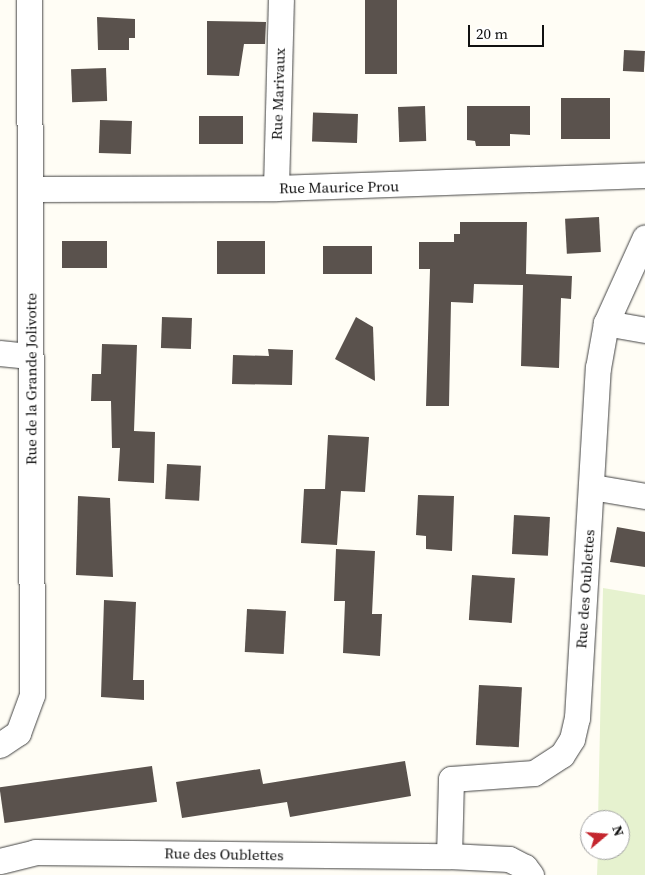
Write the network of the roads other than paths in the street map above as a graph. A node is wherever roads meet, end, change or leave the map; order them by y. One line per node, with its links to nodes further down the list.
1 (29, 0): 5 (street, Rue de la Grande Jolivotte)
2 (281, 0): 4 (street, Rue Marivaux)
3 (645, 176): 4 (street, Rue Maurice Prou)
4 (276, 188): 5 (street, Rue Maurice Prou)
5 (32, 189): 10 (street, Rue de la Grande Jolivotte)
6 (645, 236): 7 (street, Rue des Oublettes)
7 (606, 323): 8 (street); 11 (street, Rue des Oublettes)
8 (645, 330)
9 (0, 354): 10 (street)
10 (30, 356): 13 (street, Rue de la Grande Jolivotte)
11 (592, 487): 12 (street); 14 (street, Rue des Oublettes)
12 (645, 496)
13 (0, 745)
14 (449, 856): 15 (street, Rue des Oublettes); 16 (street, Rue des Oublettes)
15 (0, 861)
16 (531, 875)

